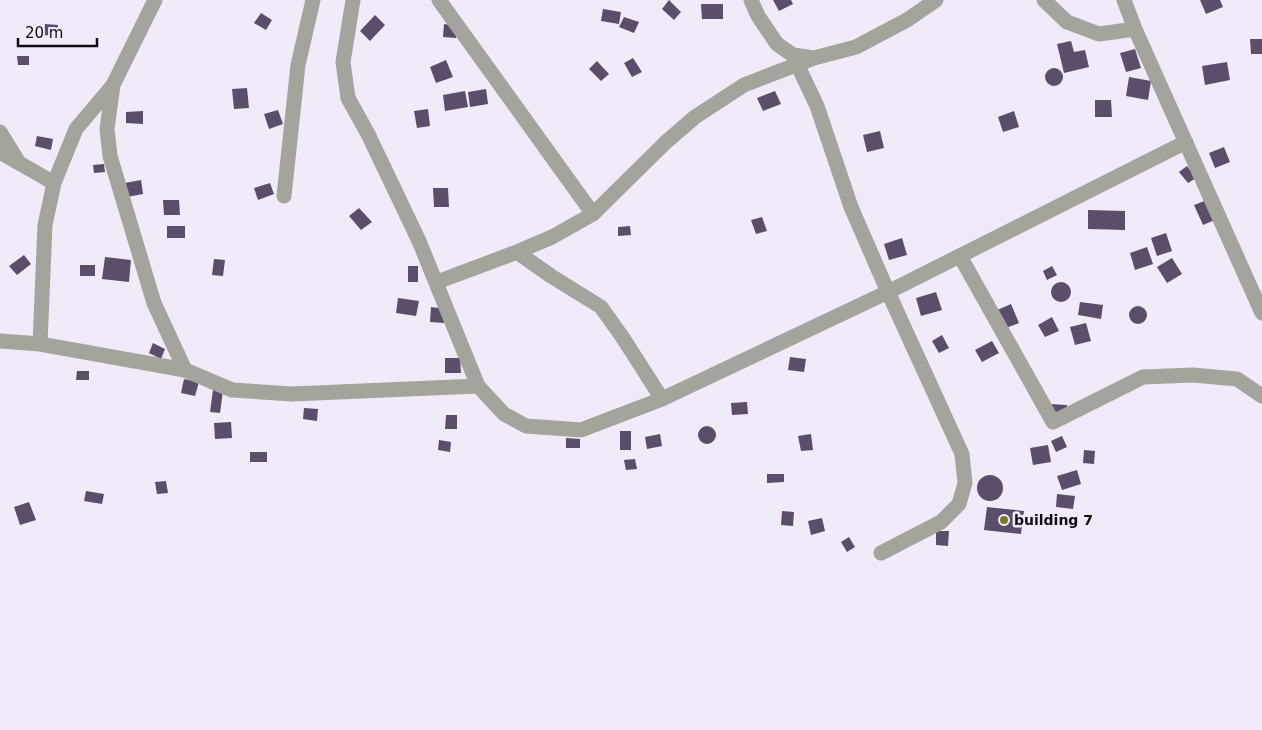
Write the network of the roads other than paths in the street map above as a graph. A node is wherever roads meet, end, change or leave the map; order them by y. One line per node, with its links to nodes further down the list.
1 (155, 0): 12 (street)
2 (313, 0): 18 (street)
3 (353, 0): 22 (street)
4 (439, 0): 19 (street)
5 (751, 0): 10 (street)
6 (936, 0): 10 (street)
7 (1044, 0): 9 (street)
8 (1124, 0): 9 (street)
9 (1135, 29): 14 (street)
10 (814, 58): 11 (street)
11 (798, 64): 19 (street); 23 (street)
12 (113, 86): 17 (street); 27 (street)
13 (0, 132): 16 (street)
14 (1186, 142): 21 (street); 24 (street)
15 (0, 152): 16 (street)
16 (20, 164): 17 (street)
17 (54, 183): 26 (street)
18 (284, 196)
19 (593, 214): 20 (street)
20 (517, 252): 22 (street); 30 (street)
21 (960, 256): 23 (street); 29 (street)
22 (436, 282): 28 (street)
23 (888, 292): 30 (street); 31 (street)
24 (1262, 313)
25 (0, 341): 26 (street)
26 (40, 344): 27 (street)
27 (185, 370): 28 (street)
28 (478, 386): 30 (street)
29 (1262, 396)
30 (662, 399)
31 (881, 553)

